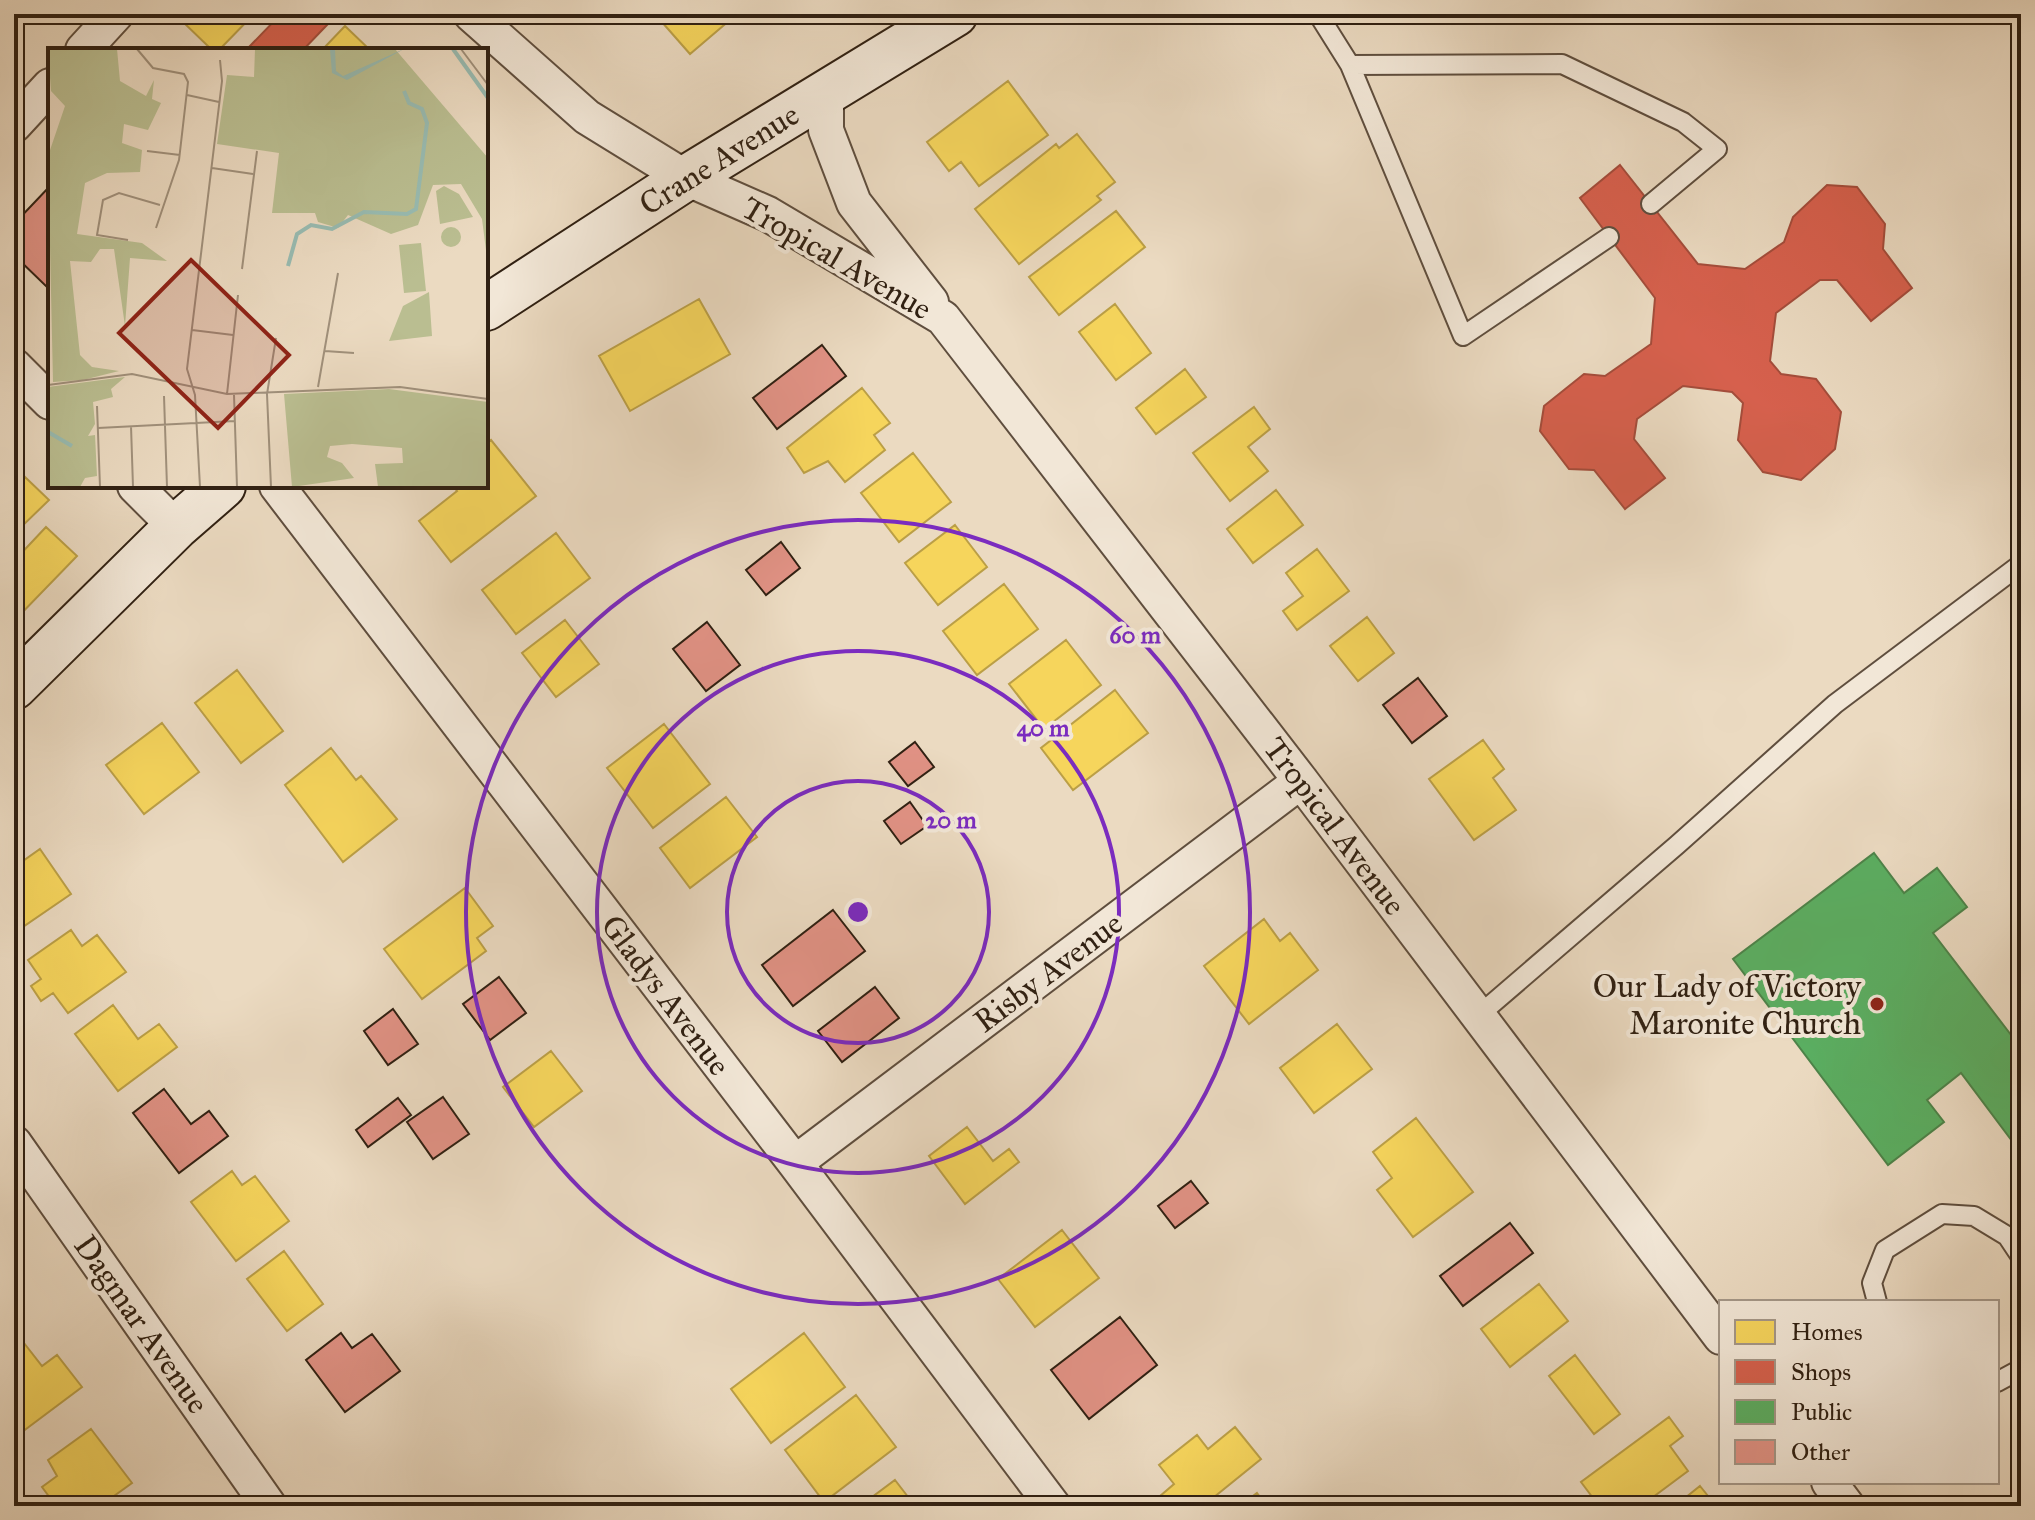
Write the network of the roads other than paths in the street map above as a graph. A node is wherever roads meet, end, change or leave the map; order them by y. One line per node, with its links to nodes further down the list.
1 (116, 14): 5 (street)
2 (471, 14): 10 (street, Tropical Avenue)
3 (955, 14): 8 (street, Crane Avenue)
4 (1318, 14): 6 (lane)
5 (85, 48)
6 (1350, 65): 11 (lane); 12 (lane)
7 (48, 88): 9 (street)
8 (826, 92): 10 (street, Crane Avenue); 14 (street, Tropical Avenue)
9 (14, 125)
10 (686, 178): 13 (street, Crane Avenue); 14 (street, Tropical Avenue)
11 (1651, 204)
12 (1609, 237)
13 (488, 307)
14 (943, 318): 23 (street, Tropical Avenue)
15 (14, 366): 16 (street)
16 (48, 400)
17 (137, 488): 20 (street)
18 (221, 488): 20 (street)
19 (279, 488): 26 (street, Gladys Avenue)
20 (176, 527): 22 (street)
21 (2021, 564): 24 (lane)
22 (14, 687)
23 (1301, 781): 24 (street, Tropical Avenue); 26 (street, Risby Avenue)
24 (1479, 1015): 29 (street, Tropical Avenue)
25 (14, 1143): 33 (street, Dagmar Avenue)
26 (795, 1163): 34 (street, Gladys Avenue)
27 (2021, 1257): 28 (lane)
28 (1876, 1300)
29 (1719, 1334)
30 (2021, 1369): 31 (lane)
31 (1999, 1381)
32 (1830, 1484): 35 (street)
33 (269, 1506)
34 (1053, 1506)
35 (1847, 1506)

